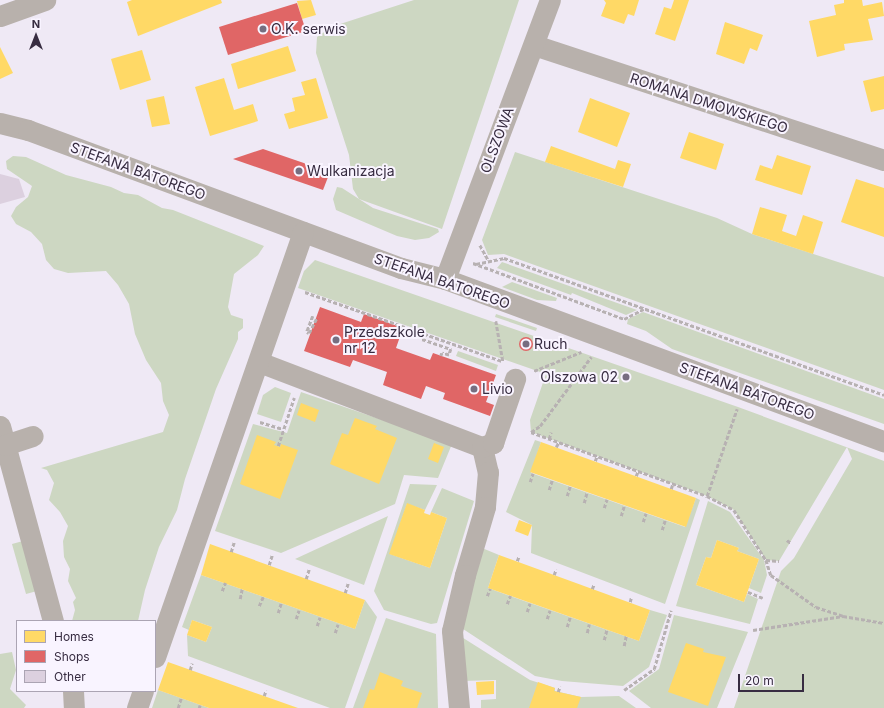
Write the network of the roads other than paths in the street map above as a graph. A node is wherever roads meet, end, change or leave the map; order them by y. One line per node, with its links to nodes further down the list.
1 (45, 0): 3 (street)
2 (550, 0): 4 (street, OLSZOWA)
3 (0, 16)
4 (534, 45): 6 (street, ROMANA DMOWSKIEGO); 8 (street, OLSZOWA)
5 (0, 122): 7 (street, STEFANA BATOREGO)
6 (884, 160)
7 (303, 232): 8 (street, STEFANA BATOREGO); 9 (street)
8 (445, 279): 13 (street, STEFANA BATOREGO)
9 (258, 362): 14 (street); 16 (street)
10 (517, 371): 14 (street)
11 (3, 435): 12 (street); 15 (street)
12 (33, 436)
13 (884, 441)
14 (482, 447): 19 (street)
15 (53, 620)
16 (156, 654)
17 (143, 692): 18 (street)
18 (137, 708)
19 (459, 708)

